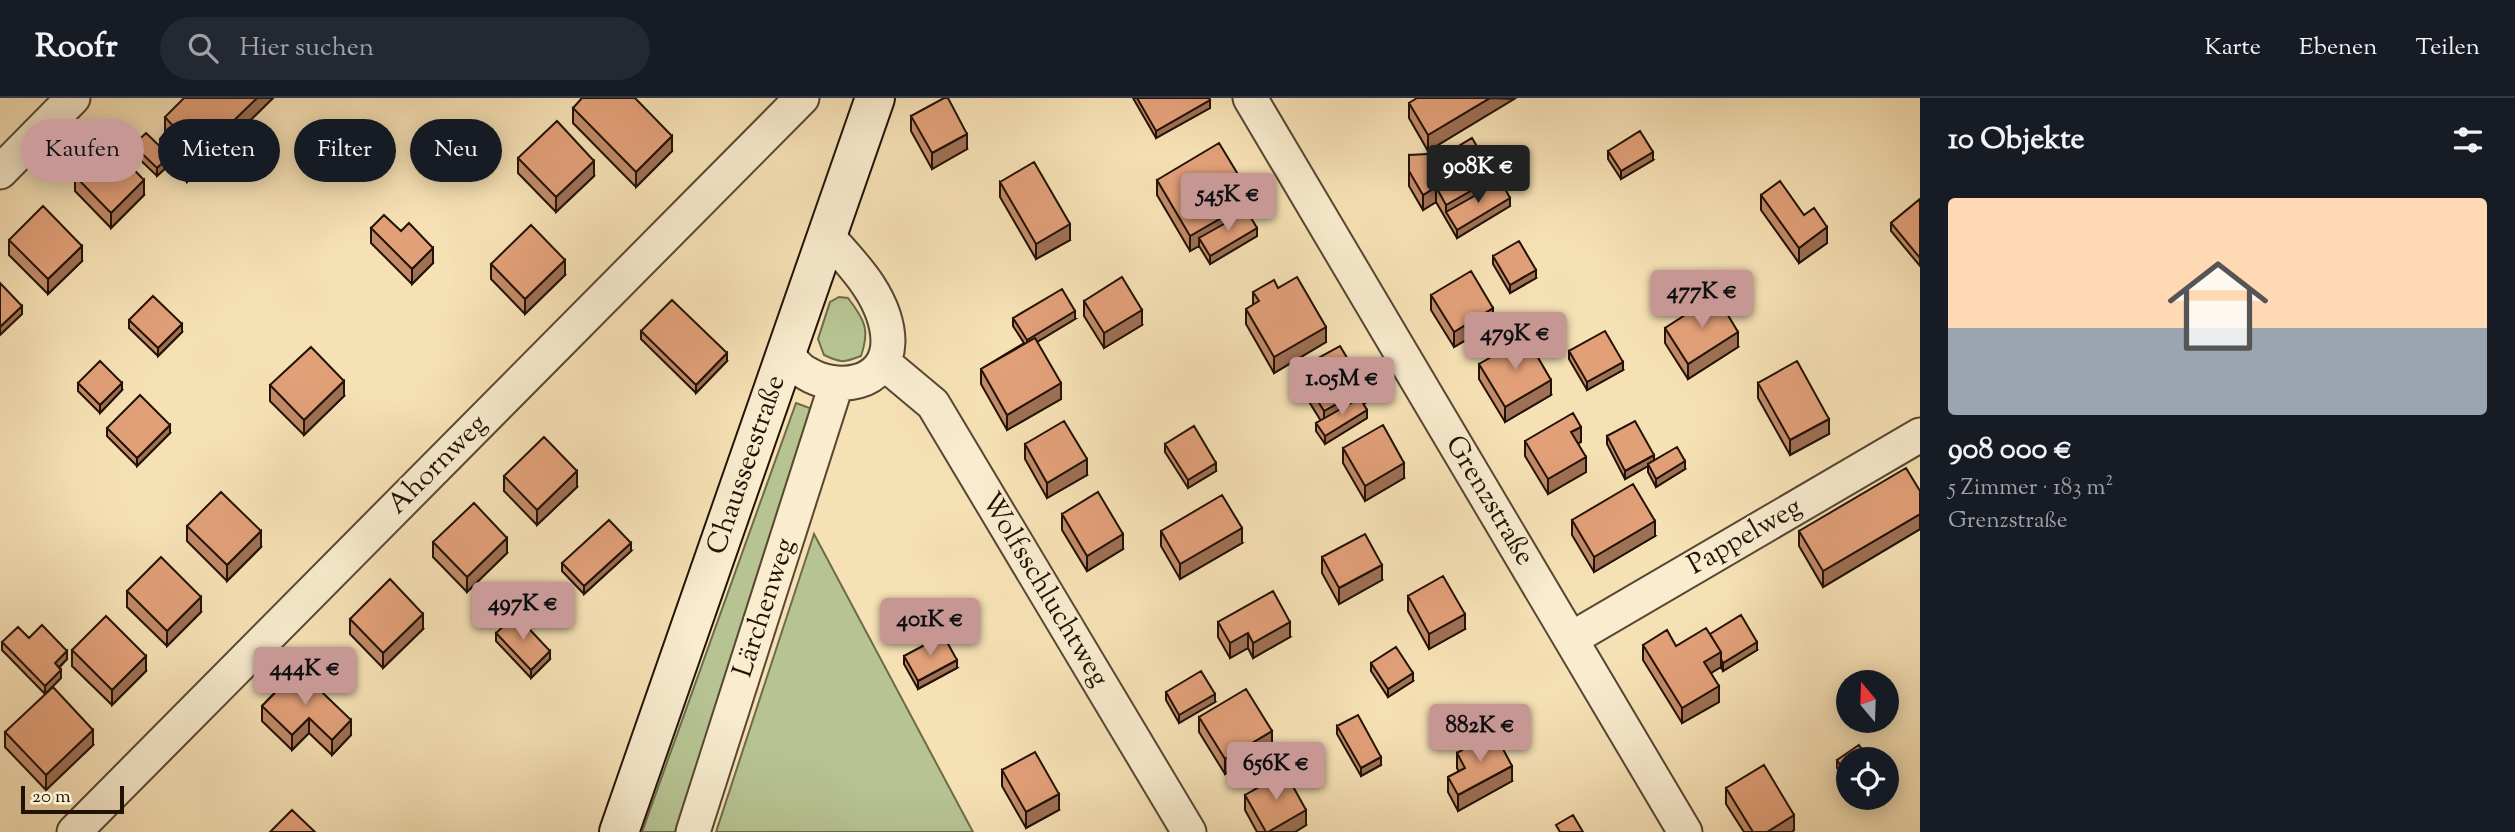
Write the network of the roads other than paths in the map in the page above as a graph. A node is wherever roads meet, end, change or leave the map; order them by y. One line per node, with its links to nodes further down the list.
1 (73, 98): 5 (street)
2 (802, 98): 12 (street, Ahornweg)
3 (875, 98): 6 (main road, Chausseestraße)
4 (1251, 98): 11 (street, Grenzstraße)
5 (0, 172)
6 (827, 236): 7 (main road, Chausseestraße); 8 (street)
7 (786, 354): 9 (street); 13 (main road, Chausseestraße)
8 (884, 363): 9 (street); 15 (street, Wolfsschluchtweg)
9 (836, 385): 14 (street, Lärchenweg)
10 (1920, 435): 11 (street, Pappelweg)
11 (1571, 639): 16 (street, Grenzstraße)
12 (74, 832)
13 (619, 832)
14 (694, 832)
15 (1189, 832)
16 (1685, 832)

